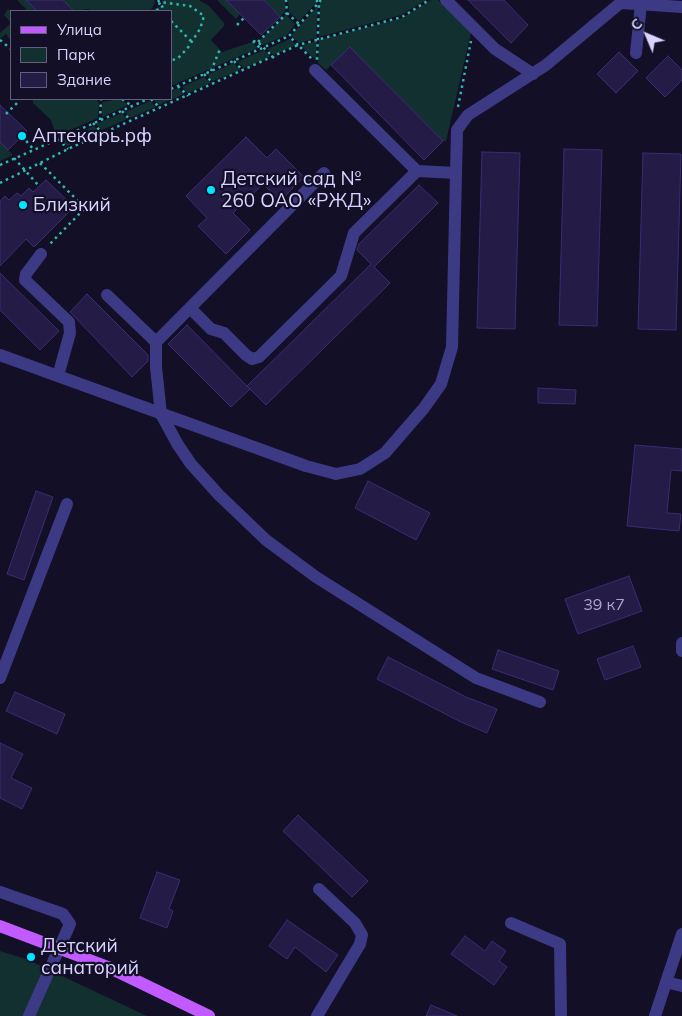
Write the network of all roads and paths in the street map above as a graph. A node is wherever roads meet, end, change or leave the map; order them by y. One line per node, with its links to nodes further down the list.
1 (286, 0): 9 (path)
2 (429, 0): 16 (path)
3 (446, 0): 14 (street)
4 (159, 1): 18 (path)
5 (319, 1): 12 (path); 16 (path)
6 (623, 2): 7 (street); 31 (street)
7 (641, 4): 8 (street); 23 (street)
8 (682, 7)
9 (287, 12): 12 (path); 21 (path)
10 (246, 16): 13 (path)
11 (172, 22): 18 (path)
12 (299, 24): 15 (path)
13 (237, 25)
14 (478, 32): 31 (street); 43 (path)
15 (289, 36): 19 (path); 21 (path)
16 (318, 39): 19 (path); 19 (path)
17 (0, 40): 20 (path)
18 (192, 42): 25 (path)
19 (298, 45): 24 (path)
20 (10, 48)
21 (262, 48): 24 (path); 26 (path)
22 (220, 50): 28 (path)
23 (636, 53)
24 (274, 58): 29 (path)
25 (172, 59)
26 (234, 61): 28 (path); 29 (path)
27 (315, 70): 60 (street)
28 (211, 71): 30 (path)
29 (244, 71): 32 (path)
30 (204, 74): 32 (path); 33 (path)
31 (533, 74): 62 (street)
32 (214, 84): 35 (path)
33 (178, 86): 34 (path); 35 (path)
34 (172, 89)
35 (188, 96): 42 (path)
36 (101, 100): 46 (path)
37 (123, 100): 41 (path)
38 (147, 100): 41 (path)
39 (151, 100): 42 (path)
40 (17, 103): 45 (path)
41 (132, 106): 44 (path)
42 (160, 108): 47 (path)
43 (458, 109)
44 (122, 111): 46 (path); 47 (path)
45 (6, 114)
46 (100, 120): 48 (path)
47 (131, 121): 49 (path)
48 (93, 123): 49 (path); 52 (path)
49 (103, 134): 54 (path)
50 (43, 135): 53 (path)
51 (22, 136): 55 (path)
52 (58, 139): 53 (path); 54 (path)
53 (50, 142): 55 (path)
54 (68, 149): 57 (path)
55 (34, 150): 56 (path)
56 (14, 158): 58 (path); 59 (path)
57 (40, 163): 59 (path); 65 (path)
58 (0, 165)
59 (25, 171): 63 (path); 64 (path)
60 (417, 171): 62 (street); 67 (street)
61 (324, 173): 67 (street)
62 (456, 173): 71 (street)
63 (0, 183)
64 (39, 186)
65 (42, 252): 70 (street)
66 (107, 295): 68 (street)
67 (190, 308): 68 (street)
68 (156, 342): 71 (street)
69 (0, 355): 70 (street)
70 (58, 376): 71 (street)
71 (161, 414): 76 (street)
72 (67, 504): 75 (street)
73 (682, 643): 74 (street)
74 (682, 652)
75 (0, 678)
76 (540, 702)
77 (319, 888): 87 (street)
78 (0, 892): 82 (street)
79 (512, 924): 88 (street)
80 (0, 926): 82 (main road)
81 (682, 934): 83 (street)
82 (60, 949): 85 (street); 86 (main road)
83 (666, 982): 84 (street); 89 (street)
84 (682, 986)
85 (29, 1016)
86 (209, 1016)
87 (317, 1016)
88 (561, 1016)
89 (655, 1016)

